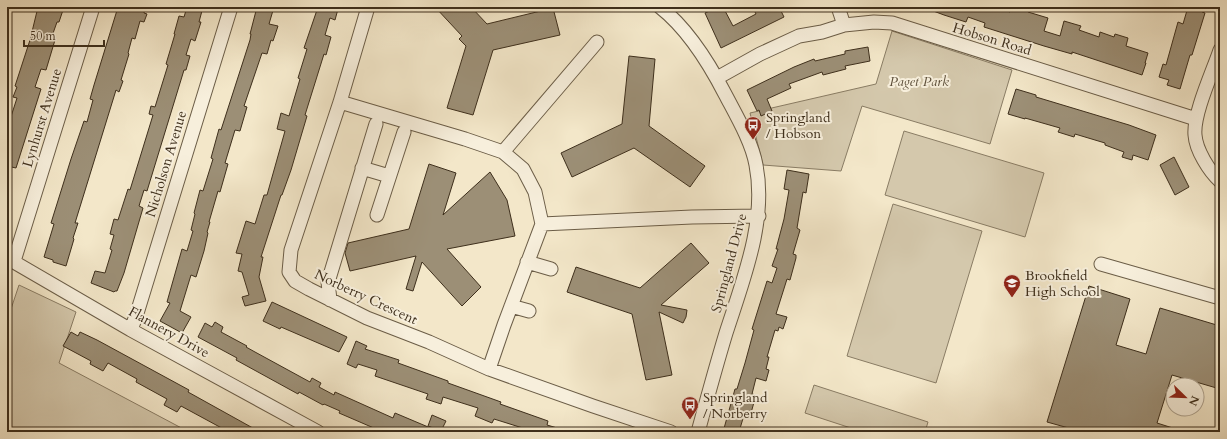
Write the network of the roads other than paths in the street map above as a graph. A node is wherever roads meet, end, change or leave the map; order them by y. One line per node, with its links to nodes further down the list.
1 (93, 7): 21 (street, Lynhurst Avenue)
2 (231, 7): 31 (street, Nicholson Avenue)
3 (368, 7): 10 (street, Norberry Crescent)
4 (660, 7): 9 (street, Springland Drive)
5 (838, 7): 6 (street)
6 (844, 25): 9 (street, Hobson Road); 11 (street, Hobson Road)
7 (597, 42): 14 (street)
8 (1220, 50): 11 (street)
9 (717, 78): 19 (street, Springland Drive)
10 (340, 102): 14 (street); 26 (street, Norberry Crescent)
11 (1196, 119): 17 (street)
12 (376, 124): 15 (street)
13 (404, 132): 16 (street)
14 (503, 152): 20 (street)
15 (362, 168): 16 (street); 25 (street)
16 (389, 176): 18 (street)
17 (1220, 181)
18 (377, 215)
19 (759, 216): 20 (street); 35 (street, Springland Drive)
20 (542, 224): 22 (street)
21 (10, 260): 31 (street, Flannery Drive)
22 (527, 262): 24 (street); 29 (street)
23 (1101, 264): 27 (street)
24 (551, 269)
25 (328, 282): 26 (street); 28 (street)
26 (312, 291): 28 (street, Norberry Crescent)
27 (1220, 298)
28 (330, 300): 32 (street, Norberry Crescent)
29 (511, 306): 30 (street); 32 (street)
30 (529, 311)
31 (131, 330): 33 (street, Flannery Drive)
32 (489, 368): 34 (street, Norberry Crescent)
33 (317, 432)
34 (670, 432)
35 (698, 432)

